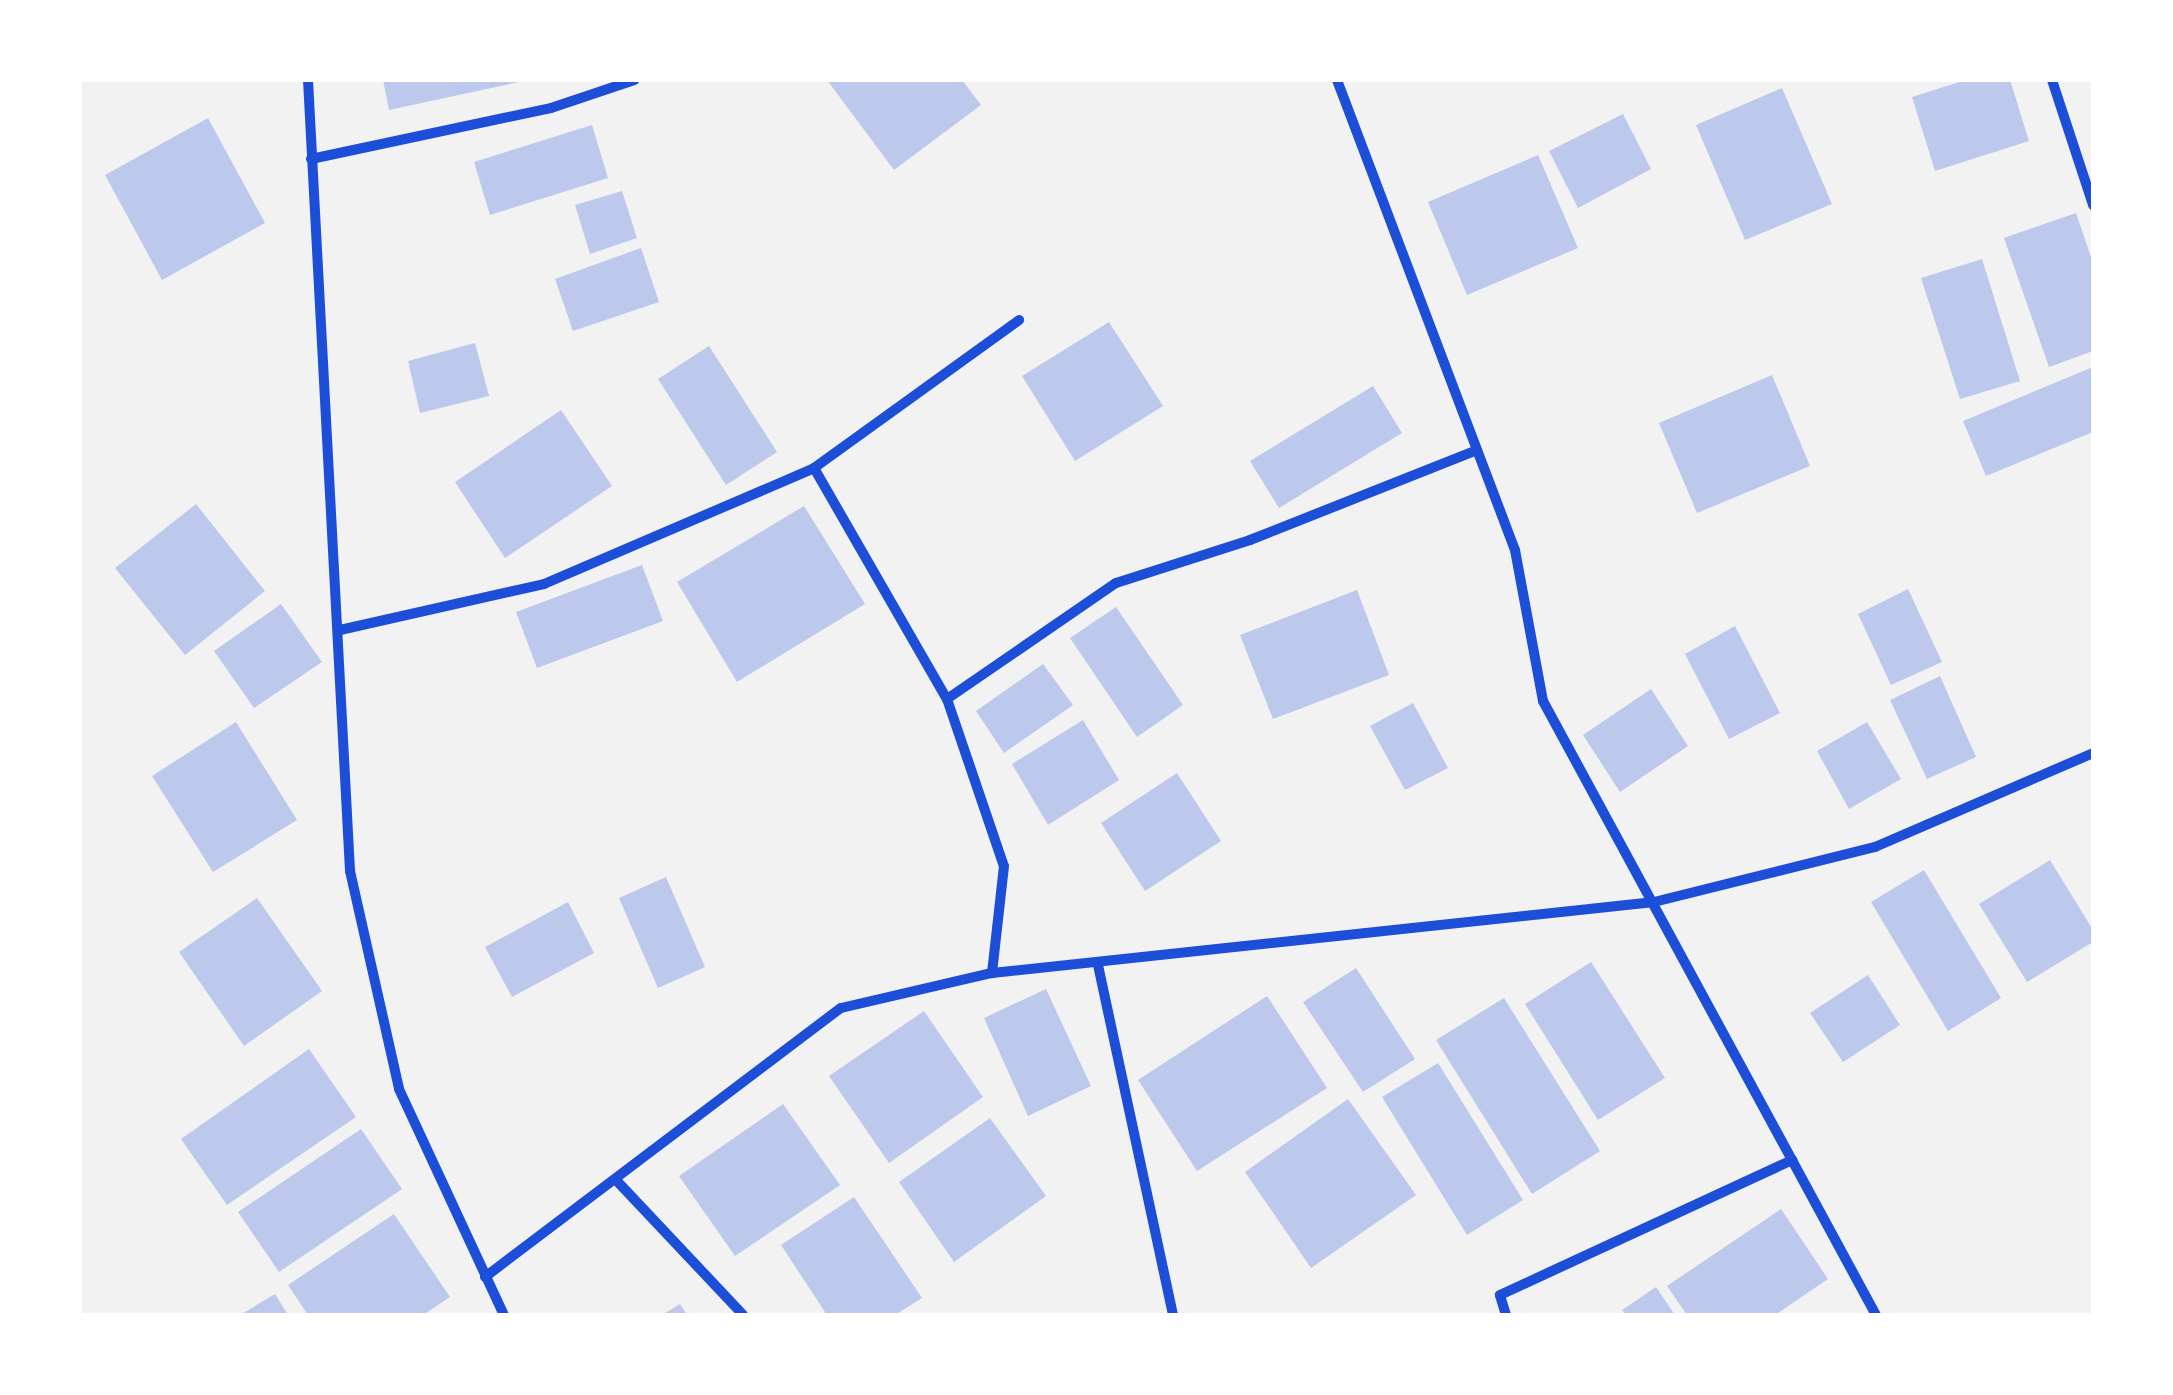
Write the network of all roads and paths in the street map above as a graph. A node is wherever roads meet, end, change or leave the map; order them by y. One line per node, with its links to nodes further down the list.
1 (308, 80): 5 (street)
2 (634, 80): 5 (street)
3 (1337, 80): 8 (street)
4 (2052, 80): 6 (street)
5 (310, 159): 10 (street)
6 (2093, 205)
7 (1019, 320): 9 (street)
8 (1477, 450): 11 (street); 13 (street)
9 (814, 468): 10 (street); 11 (street)
10 (340, 630): 18 (street)
11 (946, 699): 15 (street)
12 (2093, 752): 13 (street)
13 (1654, 902): 14 (street); 16 (street)
14 (1098, 965): 15 (street); 21 (street)
15 (992, 972): 17 (street)
16 (1792, 1160): 22 (street); 23 (street)
17 (616, 1180): 18 (street); 20 (street)
18 (485, 1276): 19 (street)
19 (504, 1315)
20 (743, 1315)
21 (1173, 1315)
22 (1506, 1315)
23 (1876, 1315)

